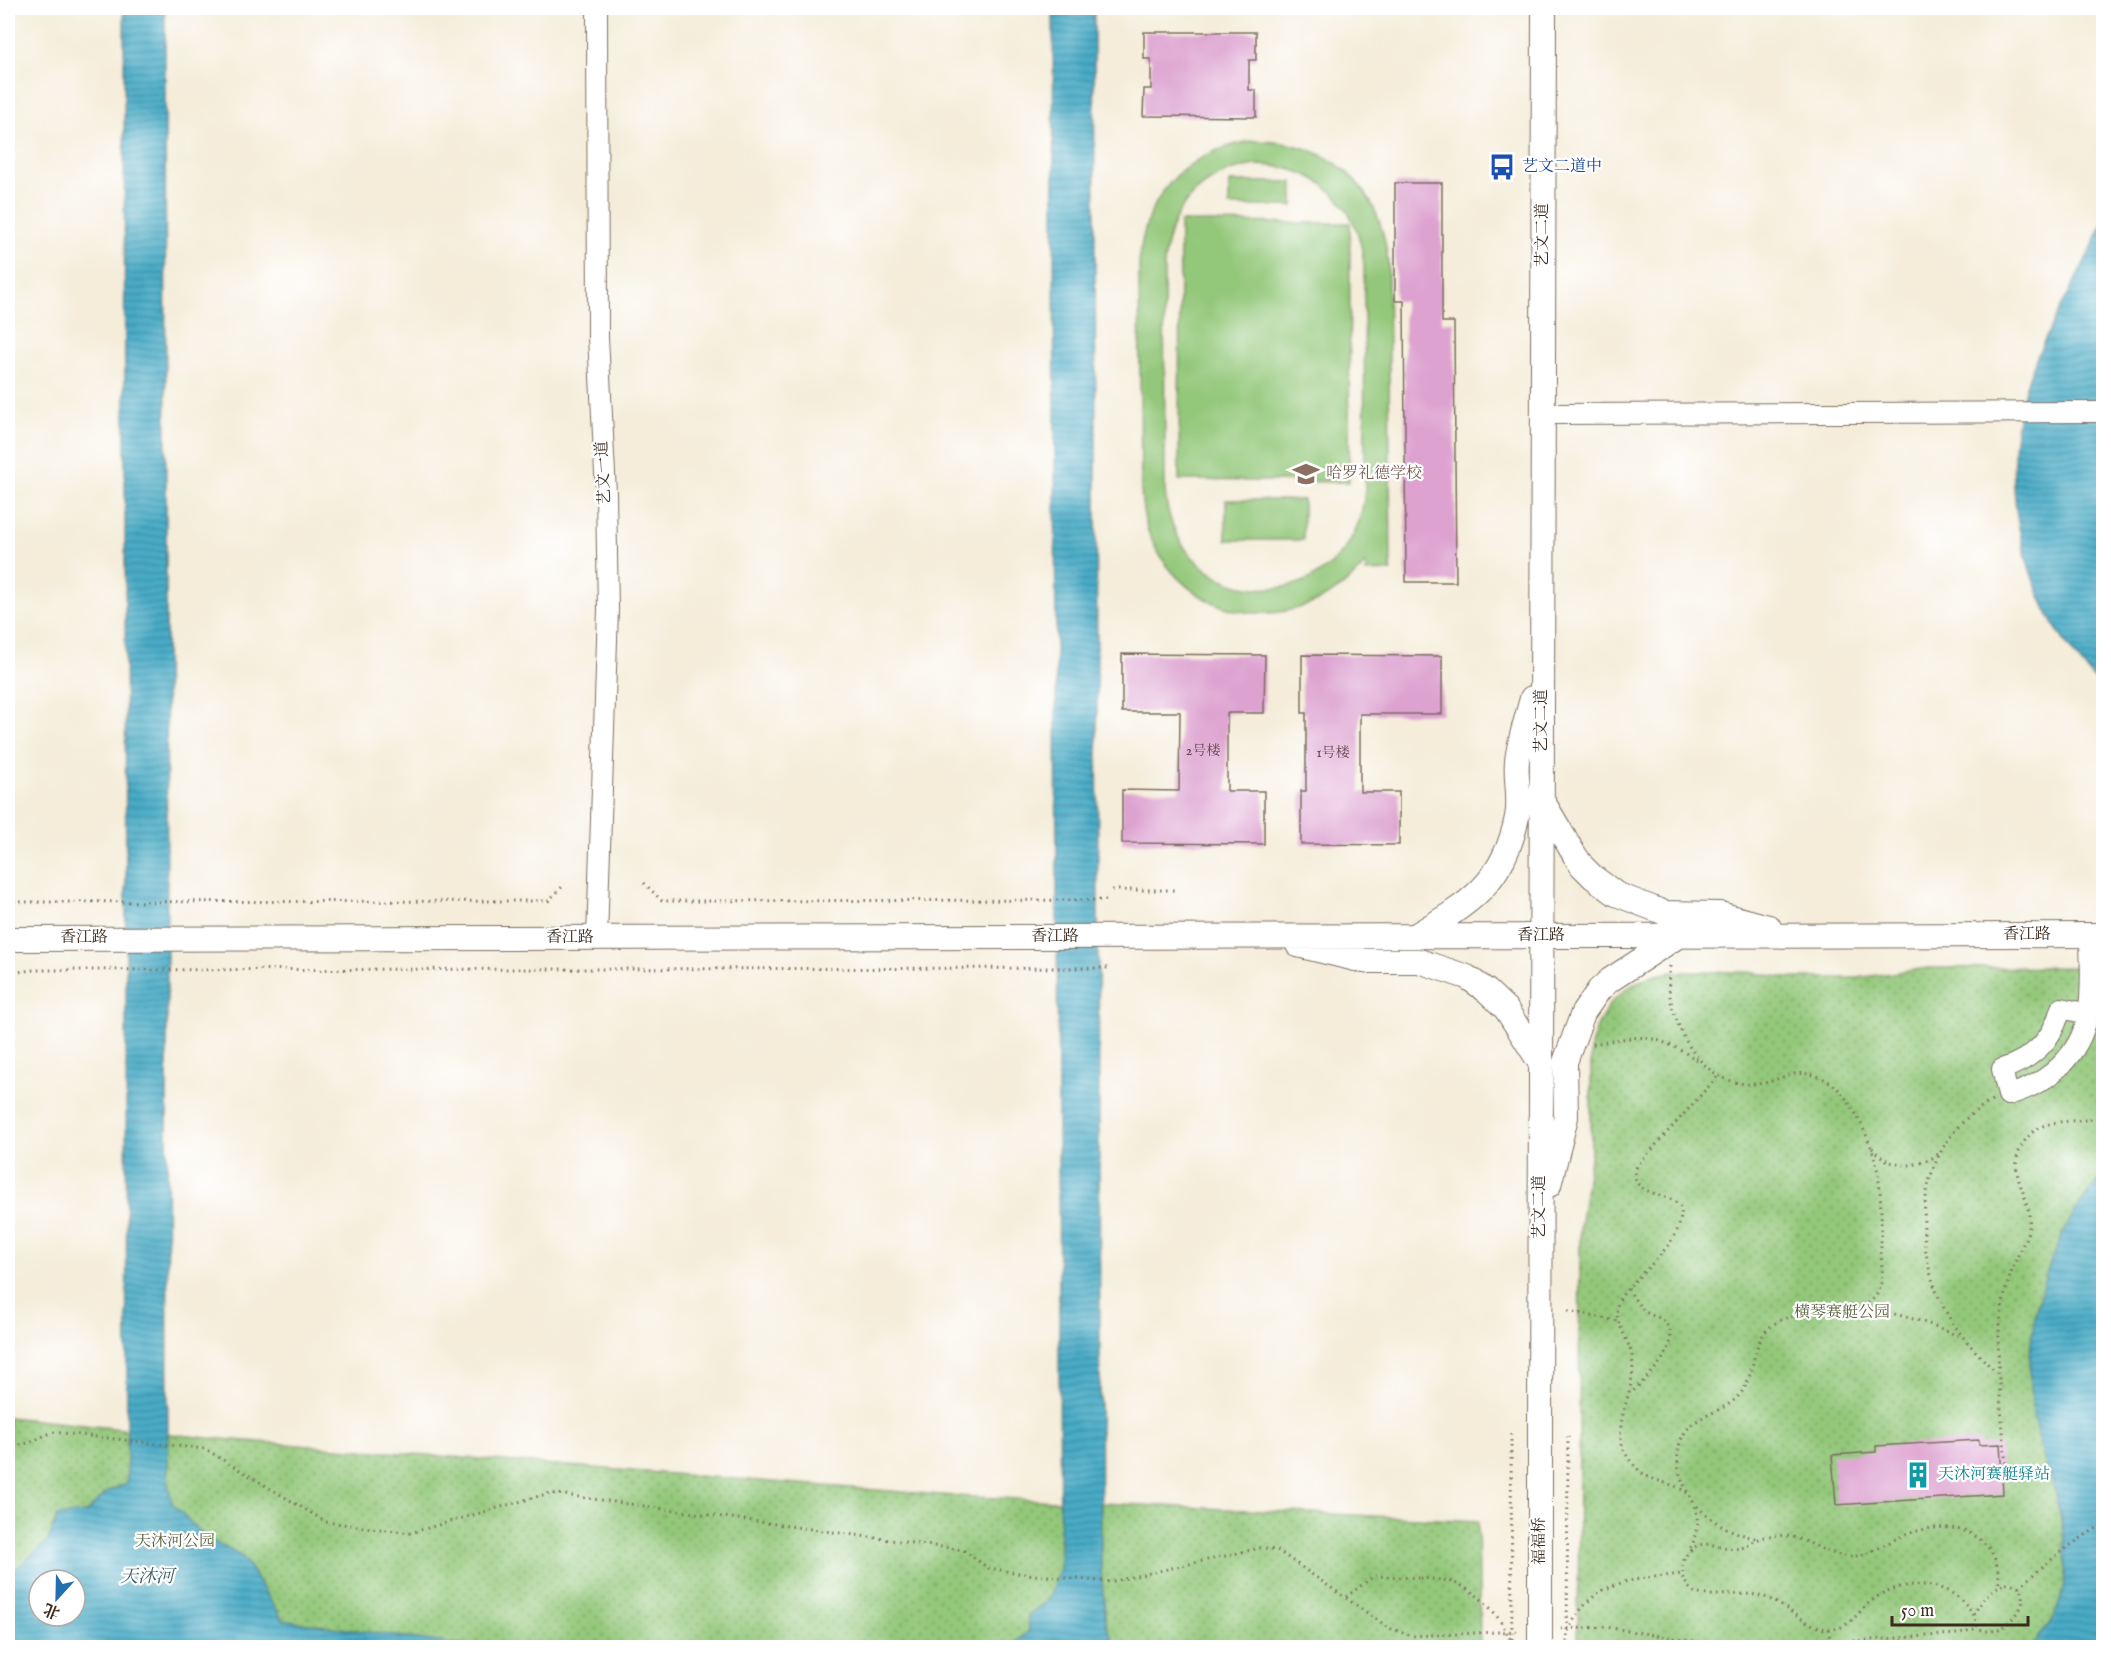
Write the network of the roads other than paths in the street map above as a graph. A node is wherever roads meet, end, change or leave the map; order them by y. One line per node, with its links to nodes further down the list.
1 (597, 8): 13 (street, 艺文一道)
2 (1544, 8): 4 (main road, 艺文二道)
3 (2103, 412): 4 (street)
4 (1543, 414): 5 (main road, 艺文二道)
5 (1542, 658): 6 (main road, 艺文二道); 11 (main road)
6 (1542, 799): 8 (main road); 12 (main road, 艺文二道)
7 (1679, 935): 8 (main road, 香江路); 12 (main road, 香江路); 17 (main road)
8 (1800, 935): 9 (main road, 香江路)
9 (2097, 935): 15 (street)
10 (1260, 936): 11 (main road, 香江路); 13 (main road, 香江路); 16 (main road)
11 (1414, 936): 12 (main road, 香江路)
12 (1541, 936): 16 (main road, 艺文二道)
13 (597, 938): 14 (main road, 香江路)
14 (8, 939)
15 (2088, 1014): 15 (street)
16 (1541, 1064): 17 (main road, 艺文二道)
17 (1540, 1222): 18 (main road, 艺文二道)
18 (1540, 1434): 19 (main road, 福福桥, bridge)
19 (1533, 1639)

